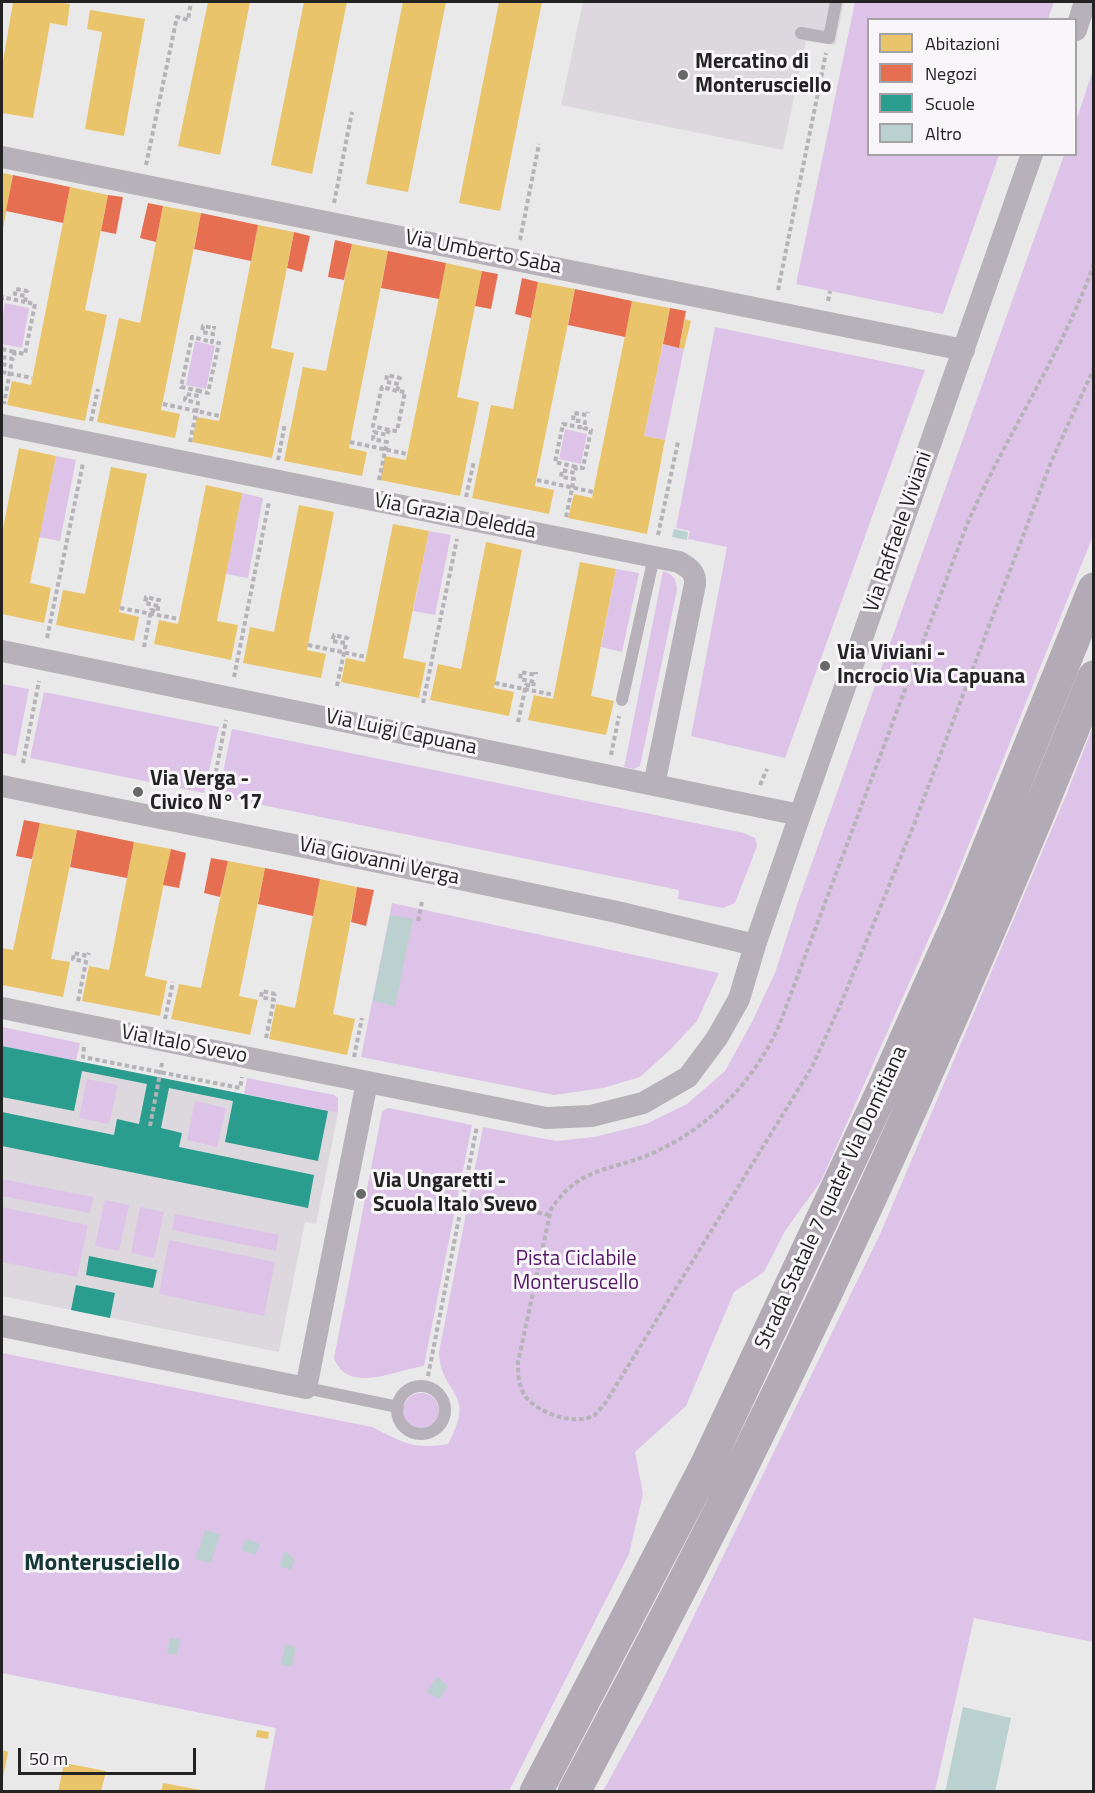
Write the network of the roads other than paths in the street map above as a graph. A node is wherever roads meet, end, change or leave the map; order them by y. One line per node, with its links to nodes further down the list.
1 (836, 2): 4 (lane)
2 (1085, 2): 3 (street)
3 (1077, 27)
4 (801, 33)
5 (1031, 156): 7 (street, Via Raffaele Viviani)
6 (2, 157): 7 (street, Via Umberto Saba)
7 (964, 350): 16 (street, Via Raffaele Viviani)
8 (3, 416): 9 (street, Via Grazia Deledda)
9 (656, 548): 13 (lane); 14 (street, Via Grazia Deledda)
10 (1094, 589): 23 (highway, Strada Statale 7 quater Via Domitiana)
11 (2, 651): 14 (street, Via Luigi Capuana)
12 (1094, 677): 24 (highway, Strada Statale 7 quater Via Domitiana)
13 (622, 700)
14 (654, 785): 16 (street, Via Luigi Capuana)
15 (2, 786): 17 (street, Via Giovanni Verga)
16 (800, 815): 17 (street, Via Raffaele Viviani)
17 (755, 945): 19 (street, Via Italo Svevo)
18 (2, 1008): 19 (street, Via Italo Svevo)
19 (367, 1082): 21 (street)
20 (2, 1326): 21 (street)
21 (306, 1388): 22 (lane)
22 (398, 1407)
23 (536, 1791)
24 (574, 1791)

